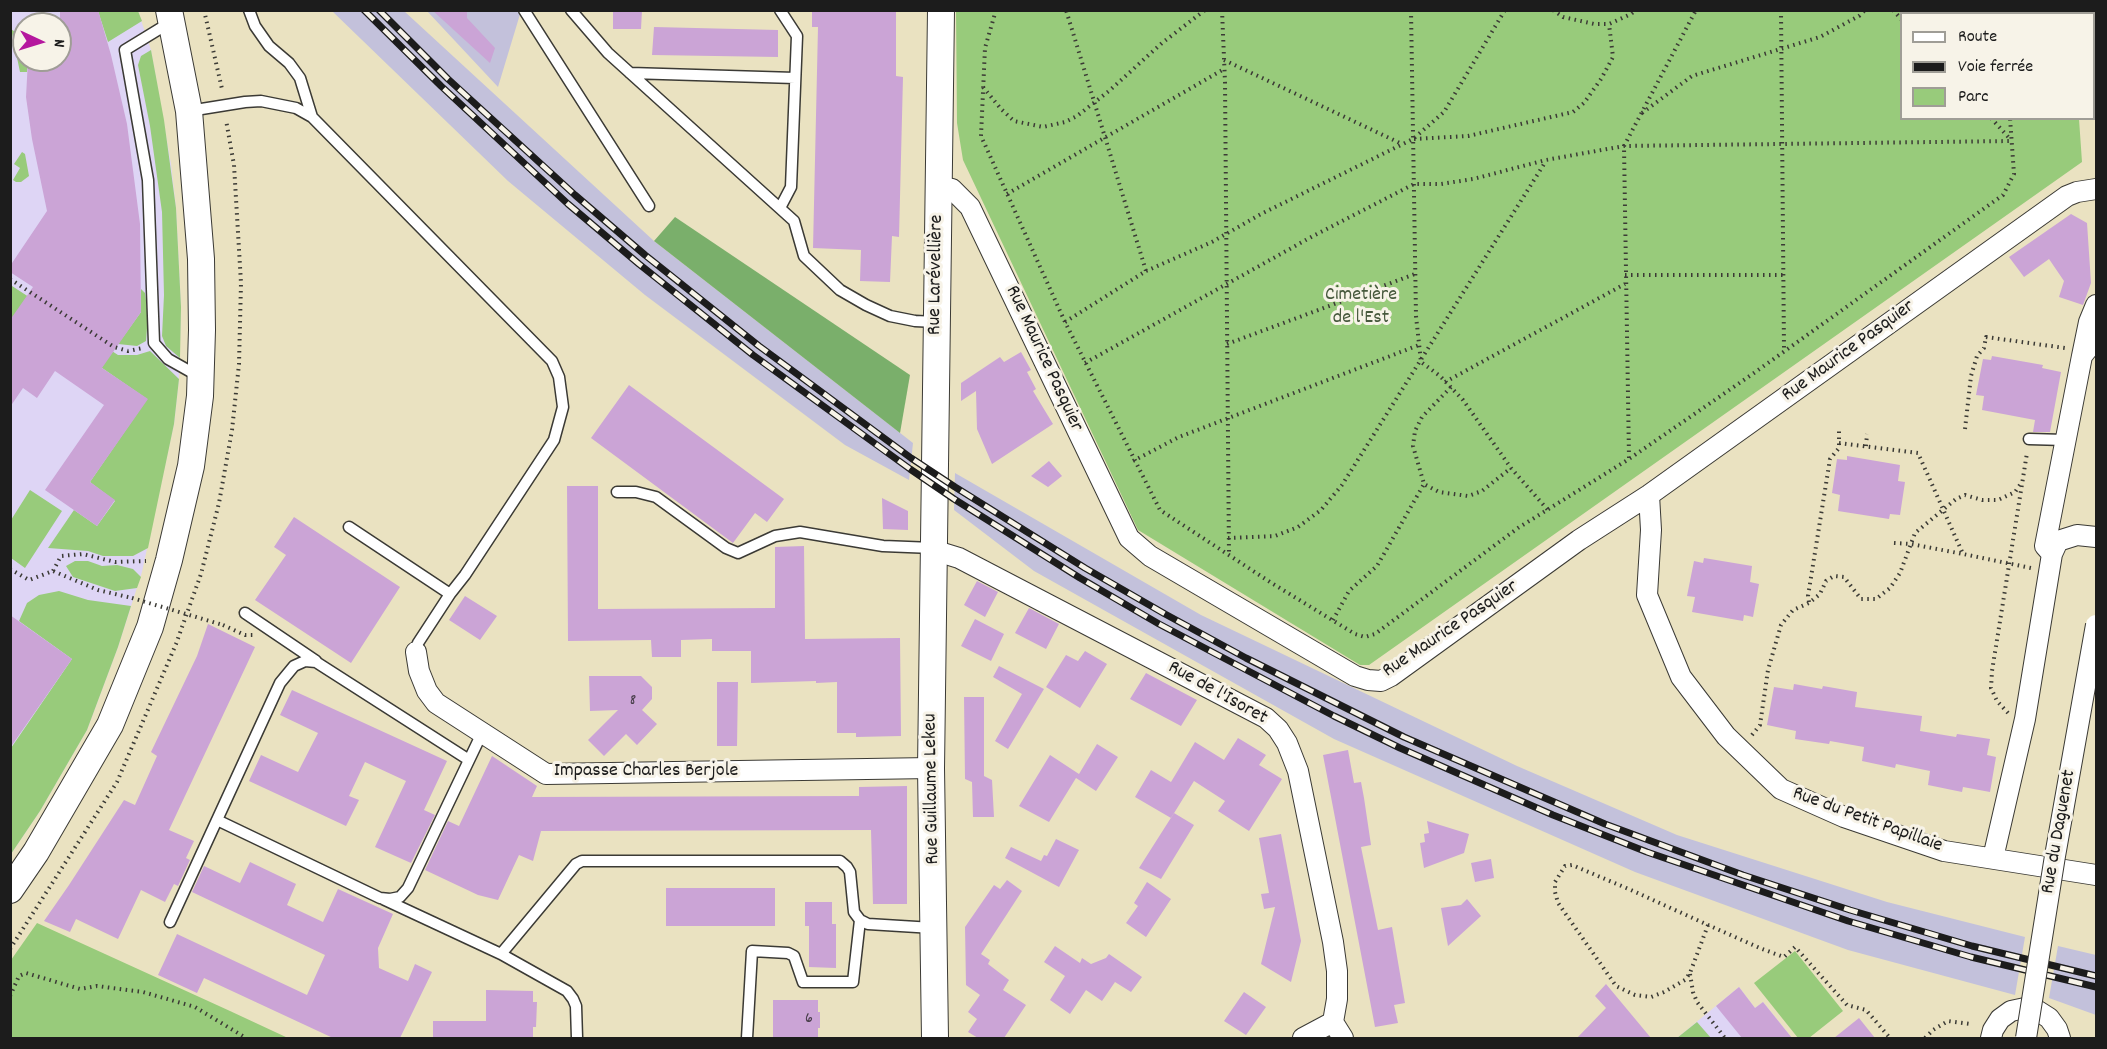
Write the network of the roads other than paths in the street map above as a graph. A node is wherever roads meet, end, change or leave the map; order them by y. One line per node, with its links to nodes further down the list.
1 (249, 10): 10 (lane)
2 (524, 10): 14 (lane)
3 (571, 10): 7 (lane)
4 (780, 10): 8 (lane)
5 (940, 10): 11 (street, Rue Larévellière)
6 (162, 16): 9 (street); 13 (street); 19 (lane)
7 (630, 73): 8 (lane); 15 (lane)
8 (795, 78): 15 (lane)
9 (189, 111): 10 (lane); 13 (street)
10 (312, 117): 28 (lane)
11 (938, 186): 17 (street, Rue Larévellière); 23 (street, Rue Maurice Pasquier)
12 (2097, 189): 23 (street, Rue Maurice Pasquier)
13 (196, 193): 19 (street)
14 (649, 206)
15 (780, 208): 17 (lane)
16 (2097, 305): 18 (street)
17 (936, 322): 26 (street, Rue Larévellière)
18 (2089, 350): 21 (street)
19 (200, 378): 39 (street)
20 (2033, 439): 21 (lane)
21 (2065, 440): 27 (street)
22 (617, 492): 26 (lane)
23 (1649, 495): 37 (street, Rue du Petit Papillaie)
24 (349, 527): 28 (lane)
25 (2097, 537): 27 (street)
26 (933, 546): 35 (street, Rue Guillaume Lekeu); 45 (street, Rue de l'Isoret)
27 (2051, 562): 37 (street)
28 (450, 594): 31 (lane)
29 (245, 614): 32 (lane)
30 (2097, 625): 51 (street, Rue du Daguenet, bridge)
31 (416, 652): 33 (street, Impasse Charles Berjole)
32 (316, 662): 34 (lane); 36 (lane)
33 (482, 732): 34 (lane); 35 (street, Impasse Charles Berjole)
34 (469, 760): 40 (lane)
35 (931, 768): 43 (street, Rue Guillaume Lekeu)
36 (217, 820): 40 (lane); 42 (lane)
37 (1993, 858): 38 (street, Rue du Petit Papillaie)
38 (2097, 875)
39 (10, 890)
40 (380, 898): 44 (lane)
41 (860, 920): 43 (lane); 44 (lane); 47 (lane)
42 (170, 922)
43 (934, 928): 48 (street, Rue Guillaume Lekeu)
44 (501, 954): 46 (lane)
45 (1338, 1030): 49 (street)
46 (577, 1038)
47 (747, 1038)
48 (935, 1038)
49 (1303, 1038)
50 (1991, 1038): 52 (street)
51 (2026, 1038)
52 (2060, 1038)

